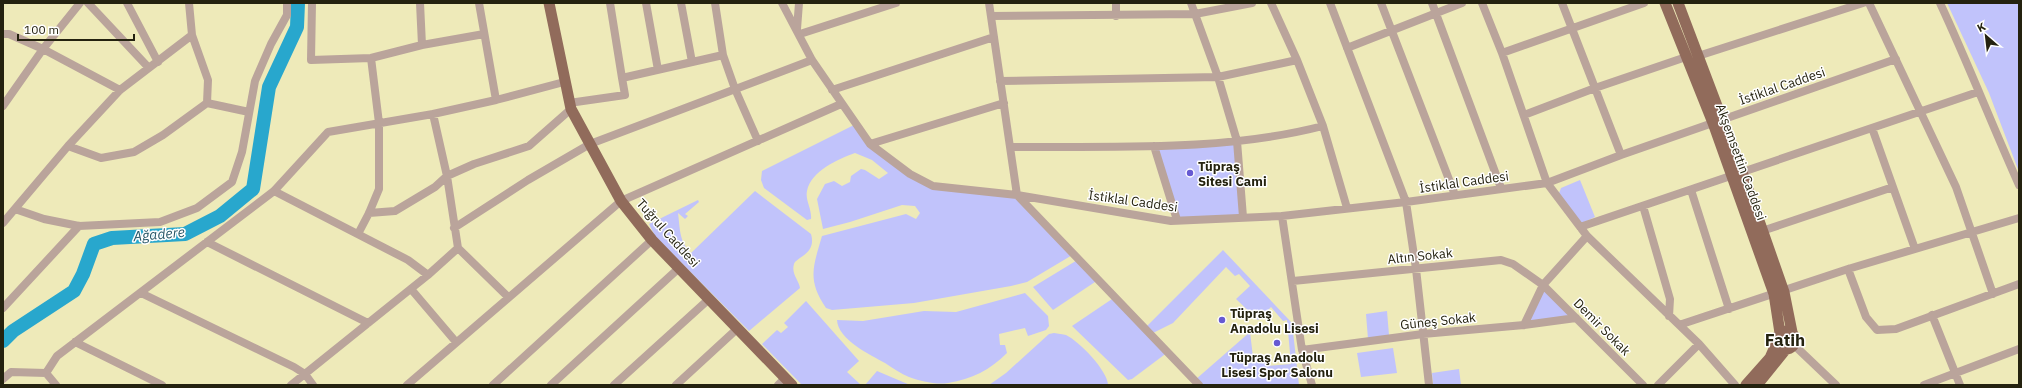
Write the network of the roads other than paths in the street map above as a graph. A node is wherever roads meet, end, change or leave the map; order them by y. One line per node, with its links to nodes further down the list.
1 (80, 3): 47 (street)
2 (88, 3): 58 (street)
3 (127, 3): 56 (street)
4 (189, 3): 43 (street)
5 (287, 3): 76 (street)
6 (312, 3): 52 (street)
7 (420, 3): 45 (street)
8 (479, 3): 42 (street)
9 (549, 3): 63 (main road, Tuğrul Caddesi)
10 (610, 3): 61 (street)
11 (646, 3): 59 (street)
12 (681, 3): 57 (street)
13 (715, 3): 49 (street)
14 (782, 3): 40 (street, İstiklal Caddesi)
15 (799, 3): 40 (street)
16 (896, 3): 40 (street)
17 (989, 3): 36 (street)
18 (1116, 3): 37 (street)
19 (1191, 3): 35 (street)
20 (1252, 3): 35 (street)
21 (1271, 3): 55 (street)
22 (1330, 3): 46 (street)
23 (1381, 3): 39 (street)
24 (1432, 3): 34 (street)
25 (1462, 3): 34 (street)
26 (1482, 3): 48 (street)
27 (1562, 3): 38 (street)
28 (1644, 3): 38 (street)
29 (1665, 3): 51 (main road, Akşemsettin Caddesi)
30 (1678, 3): 50 (main road, Akşemsettin Caddesi)
31 (1863, 3): 50 (street)
32 (1869, 3): 53 (street)
33 (1940, 3): 68 (street)
34 (1435, 13): 39 (street); 95 (street)
35 (1195, 14): 37 (street); 60 (street)
36 (991, 16): 37 (street); 44 (street)
37 (1116, 16)
38 (1571, 27): 48 (street); 64 (street)
39 (1392, 30): 46 (street); 100 (street)
40 (798, 31): 54 (street, İstiklal Caddesi)
41 (3, 34): 47 (street)
42 (484, 34): 45 (street); 69 (street)
43 (192, 35): 56 (street); 70 (street)
44 (994, 37): 62 (street); 67 (street)
45 (422, 45): 52 (street)
46 (1347, 48): 102 (street)
47 (43, 49): 66 (street); 73 (street)
48 (1502, 53): 78 (street)
49 (723, 55): 57 (street); 65 (street)
50 (1698, 56): 79 (main road, Akşemsettin Caddesi)
51 (1686, 57): 64 (street); 79 (main road, Akşemsettin Caddesi)
52 (371, 58): 80 (street)
53 (1896, 59): 75 (street); 79 (street, İstiklal Caddesi)
54 (812, 60): 65 (street); 67 (street, İstiklal Caddesi)
55 (1297, 60): 60 (street); 81 (street)
56 (158, 62): 58 (street)
57 (692, 62): 59 (street)
58 (148, 68): 66 (street)
59 (658, 70): 61 (street)
60 (1218, 77): 62 (street); 84 (street)
61 (622, 78): 74 (street)
62 (1000, 81): 71 (street)
63 (564, 82): 69 (street); 74 (main road, Tuğrul Caddesi)
64 (1595, 88): 78 (street); 90 (street)
65 (735, 89): 83 (street); 85 (street)
66 (120, 90): 87 (street)
67 (832, 90): 72 (street, İstiklal Caddesi)
68 (1978, 92): 75 (street); 94 (street)
69 (496, 100): 77 (street)
70 (207, 103): 76 (street); 87 (street)
71 (1004, 103): 86 (street); 89 (street)
72 (842, 104): 83 (street); 86 (street, İstiklal Caddesi)
73 (3, 106)
74 (570, 106): 85 (main road, Tuğrul Caddesi); 92 (street)
75 (1920, 111): 82 (street); 117 (street)
76 (250, 112): 113 (street)
77 (433, 114): 80 (street); 92 (street)
78 (1524, 115): 93 (street)
79 (1717, 121): 90 (street, İstiklal Caddesi); 91 (main road, Akşemsettin Caddesi)
80 (379, 123): 98 (street); 106 (street)
81 (1323, 126): 84 (street); 104 (street)
82 (1872, 128): 91 (street); 96 (street)
83 (758, 141): 101 (street)
84 (1237, 141): 88 (street); 109 (street)
85 (590, 144): 101 (main road, Tuğrul Caddesi); 115 (street)
86 (870, 144): 99 (street, İstiklal Caddesi)
87 (68, 146): 105 (street)
88 (1154, 146): 89 (street); 111 (street)
89 (1011, 147): 99 (street)
90 (1621, 155): 93 (street, İstiklal Caddesi)
91 (1737, 174): 97 (street); 116 (main road, Akşemsettin Caddesi); 133 (main road, Akşemsettin Caddesi)
92 (447, 176): 106 (street); 115 (street)
93 (1547, 183): 95 (street, İstiklal Caddesi); 114 (street)
94 (2019, 185)
95 (1501, 188): 100 (street, İstiklal Caddesi)
96 (1893, 188): 116 (street); 123 (street)
97 (1691, 190): 103 (street); 138 (street)
98 (274, 191): 118 (street); 121 (street)
99 (1017, 195): 111 (street, İstiklal Caddesi); 169 (street)
100 (1455, 195): 102 (street, İstiklal Caddesi)
101 (621, 201): 120 (main road, Tuğrul Caddesi); 135 (street)
102 (1406, 202): 104 (street, İstiklal Caddesi); 125 (street)
103 (1643, 206): 114 (street); 140 (street)
104 (1347, 208): 108 (street, İstiklal Caddesi)
105 (15, 209): 107 (street); 113 (street)
106 (370, 213): 118 (street)
107 (6, 214): 112 (street)
108 (1282, 216): 109 (street, İstiklal Caddesi); 128 (street)
109 (1243, 217): 111 (street, İstiklal Caddesi)
110 (2019, 218): 117 (street)
111 (1177, 220)
112 (3, 223)
113 (79, 226): 137 (street)
114 (1580, 227): 119 (street)
115 (454, 228): 122 (street)
116 (1762, 231): 133 (main road, Akşemsettin Caddesi)
117 (1972, 232): 123 (street); 134 (street)
118 (358, 234): 127 (street)
119 (1587, 236): 130 (street); 140 (street)
120 (652, 240): 124 (main road, Tuğrul Caddesi); 165 (street)
121 (207, 242): 132 (street); 142 (street)
122 (458, 248): 127 (street); 135 (street)
123 (1915, 249): 126 (street)
124 (679, 268): 136 (main road, Tuğrul Caddesi); 166 (street)
125 (1416, 269): 128 (street, Altın Sokak); 130 (street, Altın Sokak); 147 (street)
126 (1848, 270): 133 (street); 139 (street)
127 (428, 275): 131 (street)
128 (1293, 281): 154 (street)
129 (2019, 284): 134 (street)
130 (1543, 285): 141 (street, Demir Sokak); 143 (street)
131 (411, 289): 142 (street); 150 (street)
132 (141, 293): 149 (street); 157 (street)
133 (1779, 293): 138 (street); 146 (main road, Akşemsettin Caddesi); 148 (main road, Akşemsettin Caddesi)
134 (1994, 294): 139 (street)
135 (508, 297): 150 (street)
136 (709, 299): 145 (main road, Tuğrul Caddesi); 167 (street)
137 (3, 308)
138 (1729, 309): 144 (street)
139 (1932, 315): 156 (street)
140 (1669, 316): 144 (street)
141 (1576, 318): 143 (street, Güneş Sokak); 172 (street, Demir Sokak)
142 (368, 323): 157 (street)
143 (1524, 325): 147 (street, Güneş Sokak)
144 (1679, 325): 151 (street)
145 (738, 328): 159 (main road, Tuğrul Caddesi); 168 (street)
146 (1792, 332): 148 (main road); 152 (main road)
147 (1423, 334): 154 (street, Güneş Sokak); 171 (street)
148 (1778, 338): 152 (main road); 175 (main road)
149 (75, 342): 155 (street); 161 (street)
150 (456, 342): 164 (street)
151 (1699, 344): 173 (street); 174 (street)
152 (1790, 347): 176 (main road); 177 (street)
153 (2019, 349): 156 (street)
154 (1302, 350): 170 (street)
155 (46, 373): 158 (street); 160 (street)
156 (1955, 373): 178 (street); 179 (street)
157 (305, 374): 162 (street); 163 (street)
158 (3, 379)
159 (785, 383)
160 (56, 385)
161 (162, 385)
162 (291, 385)
163 (313, 385)
164 (406, 385)
165 (493, 385)
166 (551, 385)
167 (614, 385)
168 (676, 385)
169 (1200, 385)
170 (1312, 385)
171 (1429, 385)
172 (1643, 385)
173 (1658, 385)
174 (1734, 385)
175 (1746, 385)
176 (1757, 385)
177 (1836, 385)
178 (1924, 385)
179 (1960, 385)

